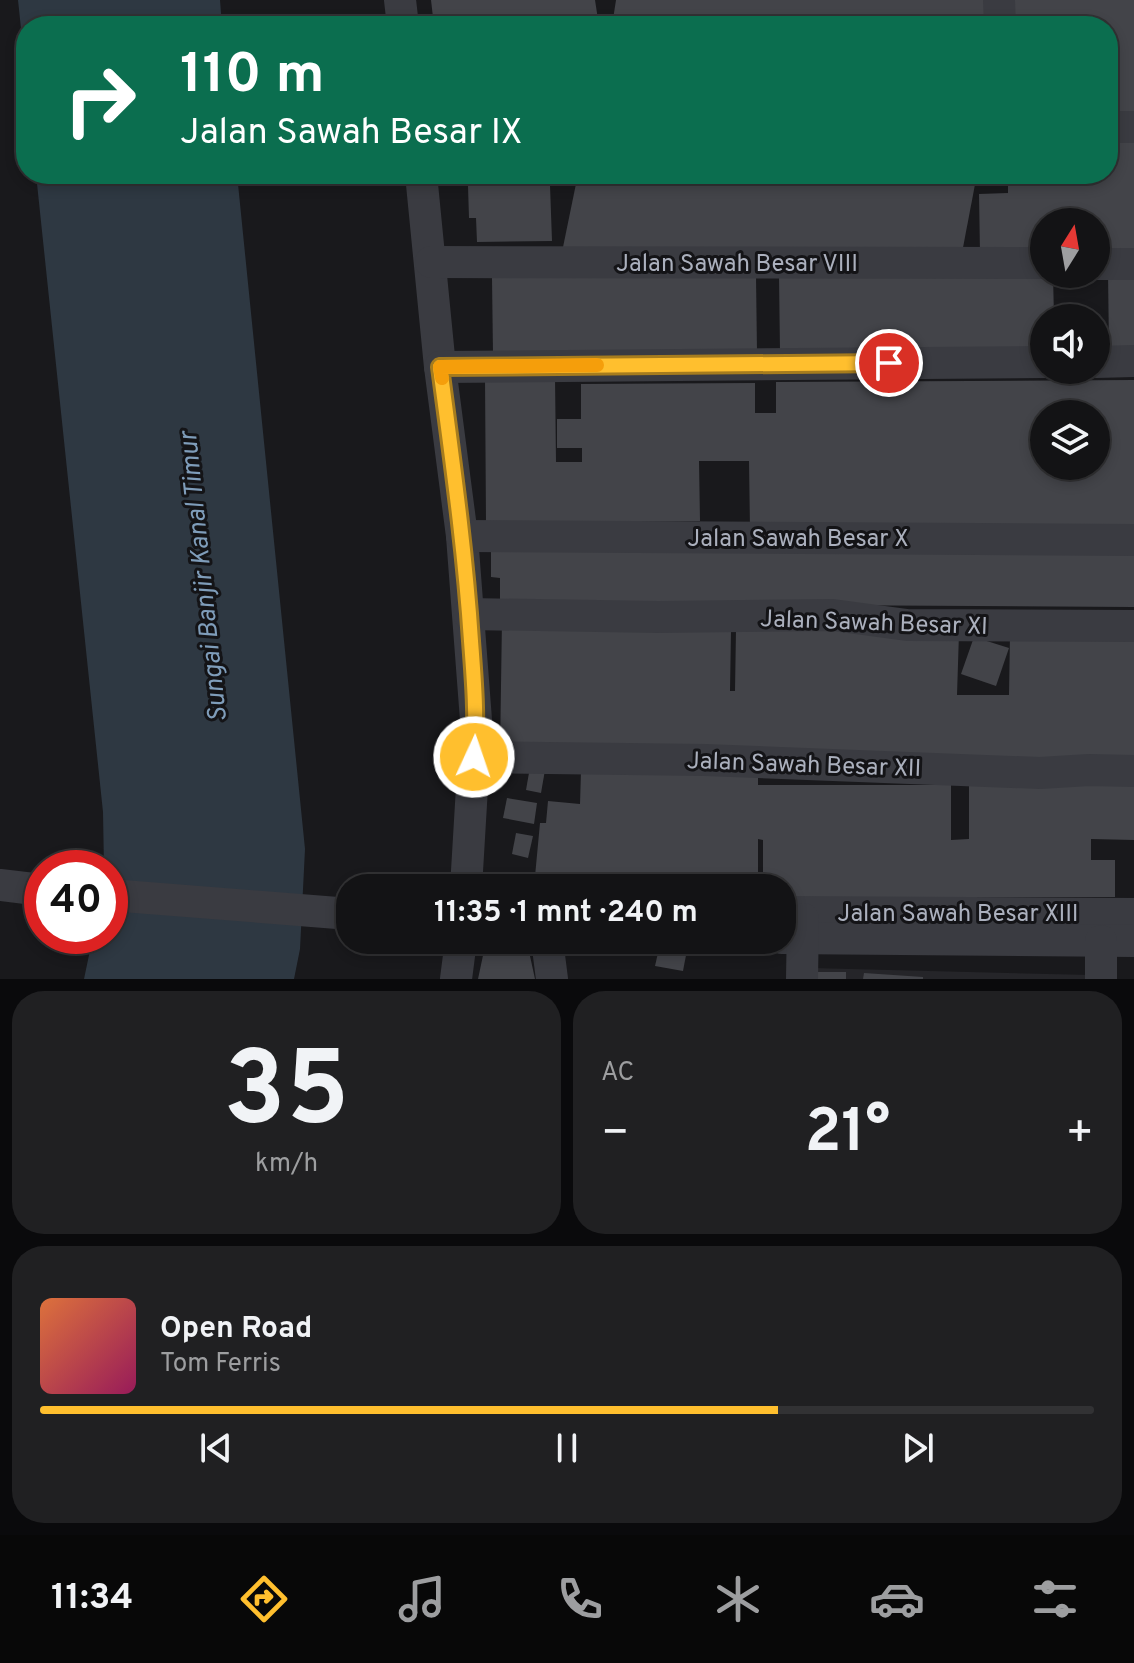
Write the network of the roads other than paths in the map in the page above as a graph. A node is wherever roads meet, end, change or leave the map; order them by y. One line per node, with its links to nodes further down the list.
1 (422, 184): 2 (street)
2 (431, 262): 3 (street, Jalan Sawah Besar VIII); 9 (street)
3 (1030, 263)
4 (1110, 264): 5 (street)
5 (1134, 264)
6 (1134, 361): 8 (street)
7 (1030, 362): 9 (street)
8 (1110, 362)
9 (440, 367): 10 (street)
10 (462, 536): 11 (street, Jalan Sawah Besar X); 12 (street)
11 (1134, 540)
12 (469, 614): 13 (street, Jalan Sawah Besar XI); 14 (street)
13 (1134, 626)
14 (474, 757): 15 (street, Jalan Sawah Besar XII); 16 (street)
15 (1134, 771)
16 (467, 874)
17 (3, 887): 18 (street)
18 (24, 889)
19 (128, 896): 20 (street)
20 (336, 913)
21 (1134, 914): 22 (street, Jalan Sawah Besar XIII)
22 (796, 925)
23 (796, 925): 24 (street, Jalan Sawah Besar XIII)
24 (1101, 941): 25 (street, Jalan Sawah Besar XIII); 30 (street)
25 (1134, 941)
26 (796, 947): 29 (street)
27 (549, 954): 28 (street)
28 (552, 979)
29 (802, 979)
30 (1101, 979)

